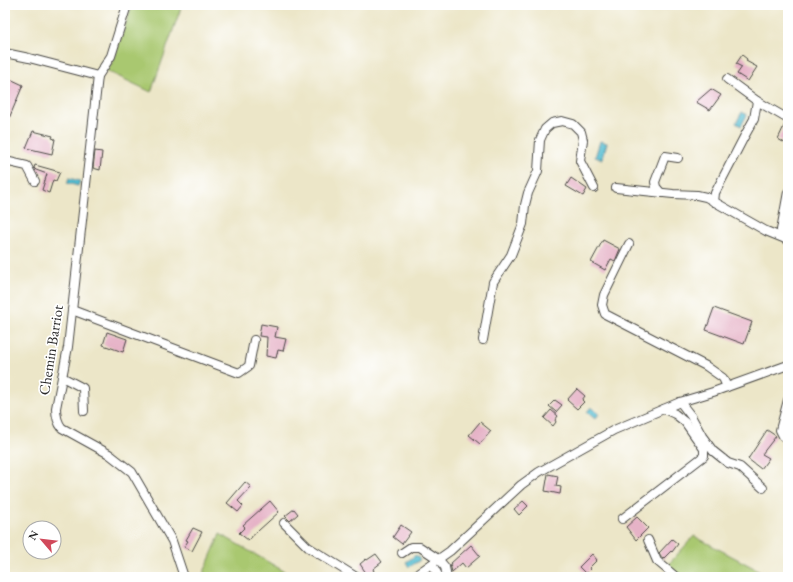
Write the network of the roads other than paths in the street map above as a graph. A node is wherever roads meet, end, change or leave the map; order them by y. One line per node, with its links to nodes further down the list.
1 (127, 5): 3 (street)
2 (6, 55): 3 (street)
3 (98, 76): 17 (street, Chemin Barriot)
4 (727, 79): 5 (street)
5 (758, 101): 6 (street); 14 (street)
6 (788, 119)
7 (678, 158): 12 (street)
8 (5, 161): 9 (street)
9 (36, 180)
10 (594, 188): 19 (street)
11 (616, 188): 12 (street)
12 (661, 192): 14 (street)
13 (788, 192): 15 (street)
14 (714, 202): 15 (street)
15 (785, 238)
16 (629, 244): 22 (street)
17 (72, 310): 18 (street); 21 (street, Chemin Barriot)
18 (254, 340)
19 (483, 340)
20 (788, 365): 22 (street)
21 (62, 377): 26 (street); 34 (street, Chemin Barriot)
22 (727, 387): 24 (street)
23 (788, 400): 27 (street)
24 (680, 402): 25 (street); 28 (street)
25 (664, 409): 29 (street); 33 (street)
26 (84, 411)
27 (783, 436)
28 (763, 488)
29 (622, 519)
30 (284, 523): 35 (street)
31 (648, 540): 39 (street)
32 (402, 553): 33 (street)
33 (435, 562): 36 (street); 37 (street); 38 (street)
34 (184, 577)
35 (356, 577)
36 (413, 577)
37 (439, 577)
38 (447, 577)
39 (676, 577)

